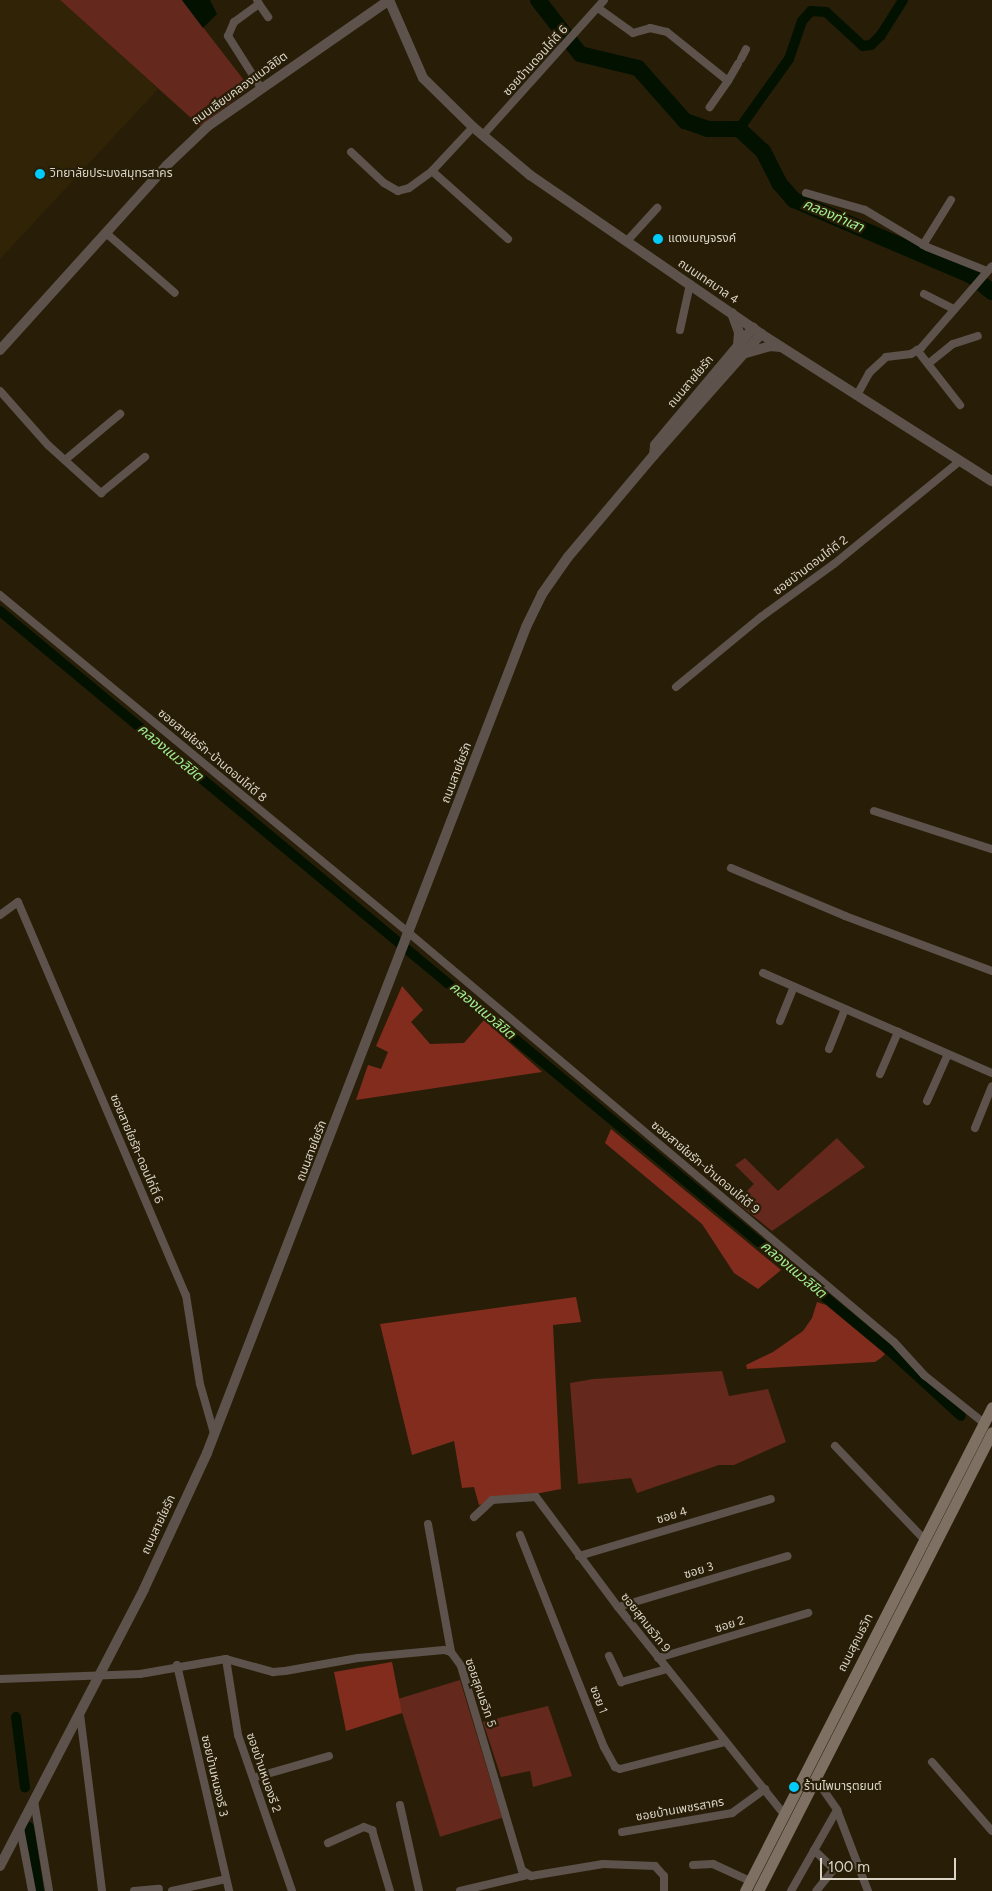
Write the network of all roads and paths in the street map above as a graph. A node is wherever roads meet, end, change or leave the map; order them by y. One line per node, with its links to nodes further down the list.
1 (389, 0): 8 (street, ถนนเลียบคลองแนวลิขิต); 10 (street, ถนนเทศบาล 4)
2 (604, 0): 4 (street, ซอยบ้านดอนไก่ดี 6)
3 (258, 2): 5 (street); 8 (street)
4 (598, 8): 7 (street); 11 (street, ซอยบ้านดอนไก่ดี 6)
5 (268, 17)
6 (746, 49): 7 (street)
7 (728, 81): 9 (street)
8 (261, 88): 17 (street, ถนนเลียบคลองแนวลิขิต)
9 (710, 107)
10 (473, 127): 11 (street, ถนนเทศบาล 4); 13 (street)
11 (483, 135): 19 (street, ถนนเทศบาล 4)
12 (351, 152): 13 (street)
13 (432, 171): 18 (street)
14 (806, 193): 20 (street)
15 (951, 200): 20 (street)
16 (657, 208): 19 (street)
17 (106, 233): 23 (street); 31 (street, ถนนเลียบคลองแนวลิขิต)
18 (508, 239)
19 (627, 241): 22 (street, ถนนเทศบาล 4)
20 (923, 245): 21 (street)
21 (986, 273): 25 (street)
22 (690, 284): 26 (street, ถนนเทศบาล 4); 27 (street)
23 (175, 293)
24 (924, 294): 25 (street)
25 (954, 309): 32 (street)
26 (732, 313): 28 (street, ถนนเทศบาล 4); 33 (street)
27 (680, 330)
28 (757, 331): 30 (street, ถนนเทศบาล 4); 33 (street, ถนนสายใยรัก)
29 (978, 336): 34 (street)
30 (782, 347): 33 (street); 36 (street, ถนนเทศบาล 4)
31 (0, 350)
32 (917, 350): 34 (street); 36 (street)
33 (741, 351): 49 (street, ถนนสายใยรัก)
34 (928, 364): 37 (street)
35 (0, 391): 40 (street)
36 (858, 395): 41 (street, ถนนเทศบาล 4)
37 (960, 405)
38 (120, 414): 40 (street)
39 (145, 456): 40 (street)
40 (64, 460)
41 (960, 461): 42 (street, ถนนเทศบาล 4); 44 (street, ซอยบัานดอนไก่ดี 2)
42 (992, 481)
43 (0, 595): 49 (street, ซอยสายใยรัก-บ้านดอนไก่ดี 8)
44 (676, 687)
45 (874, 811): 46 (street)
46 (992, 849)
47 (731, 868): 50 (street)
48 (0, 915): 66 (street, ซอยสายใยรัก-ดอนไก่ดี 6)
49 (408, 936): 64 (street, ซอยสายใยรัก-บ้านดอนไก่ดี 9); 66 (street, ถนนสายใยรัก)
50 (992, 972)
51 (763, 973): 52 (street)
52 (794, 987): 53 (street); 54 (street)
53 (845, 1009): 55 (street); 56 (street)
54 (780, 1020)
55 (898, 1032): 57 (street); 58 (street)
56 (829, 1049)
57 (948, 1054): 59 (street); 61 (street)
58 (880, 1074)
59 (992, 1074)
60 (992, 1086): 62 (street)
61 (927, 1101)
62 (975, 1128)
63 (992, 1407): 64 (main road, ถนนสุคนธวิท)
64 (984, 1424): 72 (main road, ถนนสุคนธวิท)
65 (992, 1432): 90 (main road, ถนนสุคนธวิท)
66 (214, 1433): 83 (street, ถนนสายใยรัก)
67 (834, 1446): 72 (street)
68 (771, 1499): 73 (street, ซอย 4)
69 (474, 1517): 73 (street, ซอยสุคนธวิท 9)
70 (428, 1524): 77 (street)
71 (520, 1535): 86 (street, ซอย 1)
72 (924, 1540): 95 (main road, ถนนสุคนธวิท)
73 (579, 1556): 75 (street, ซอยสุคนธวิท 9)
74 (788, 1556): 75 (street, ซอย 3)
75 (618, 1607): 79 (street, ซอยสุคนธวิท 9)
76 (808, 1613): 79 (street, ซอย 2)
77 (451, 1652): 80 (street, ซอยสุคนธวิท 5); 103 (street, ซอยสุคนธวิท 5)
78 (609, 1656): 82 (street)
79 (658, 1658): 82 (street, ซอยสุคนธวิท 9)
80 (226, 1659): 81 (street, ซอยสุคนธวิท 5); 89 (street, ซอยบ้านหนองรี 2)
81 (177, 1665): 83 (street, ซอยสุคนธวิท 5); 104 (street, ซอยบ้านหนองรี 3)
82 (666, 1669): 86 (street, ซอยสุคนธวิท 9)
83 (99, 1676): 84 (street, ซอยสุคนธวิท 5); 85 (street, ถนนสายใยรัก)
84 (0, 1679)
85 (80, 1714): 92 (street, ถนนสายใยรัก); 109 (street)
86 (725, 1742): 91 (street, ซอยสุคนธวิท 9)
87 (329, 1756): 89 (street)
88 (932, 1762): 97 (street)
89 (253, 1778): 113 (street, ซอยบ้านหนองรี 2)
90 (816, 1778): 94 (street); 105 (main road, ถนนสุคนธวิท)
91 (765, 1790): 95 (street, ซอยสุคนธวิท 9); 98 (street, ซอยบ้านเพชรสาคร)
92 (34, 1801): 96 (street, ถนนสายใยรัก); 108 (street)
93 (400, 1805): 115 (street)
94 (837, 1810): 100 (street); 120 (street)
95 (784, 1814): 105 (main road, ถนนสุคนธวิท)
96 (20, 1828): 102 (street, ถนนสายใยรัก); 107 (street)
97 (992, 1831)
98 (622, 1832)
99 (328, 1843): 114 (street)
100 (814, 1850): 118 (street); 119 (street)
101 (693, 1865): 105 (street)
102 (0, 1866)
103 (527, 1874): 116 (street); 117 (street)
104 (226, 1879): 111 (street); 112 (street, ซอยบ้านหนองรี 3)
105 (751, 1888)
106 (159, 1889): 110 (street)
107 (32, 1891)
108 (49, 1891)
109 (102, 1891)
110 (134, 1891)
111 (172, 1891)
112 (229, 1891)
113 (292, 1891)
114 (390, 1891)
115 (419, 1891)
116 (460, 1891)
117 (664, 1891)
118 (791, 1891)
119 (816, 1891)
120 (868, 1891)

